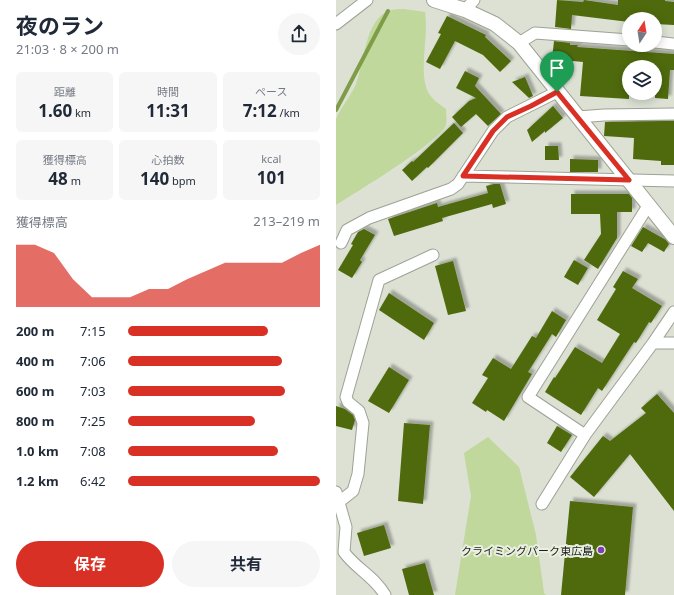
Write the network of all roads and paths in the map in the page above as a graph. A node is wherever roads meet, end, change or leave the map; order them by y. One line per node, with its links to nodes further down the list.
1 (367, 0): 4 (street)
2 (434, 0): 3 (street)
3 (470, 5): 6 (street)
4 (336, 24)
5 (622, 39): 6 (street)
6 (519, 43): 9 (street)
7 (662, 43): 8 (street)
8 (674, 44)
9 (557, 92): 11 (street); 12 (street)
10 (674, 114): 11 (street)
11 (578, 117): 13 (street)
12 (463, 176): 13 (street); 17 (street)
13 (629, 180): 14 (street); 15 (street)
14 (674, 181)
15 (648, 206): 16 (street); 22 (street)
16 (674, 237)
17 (341, 243)
18 (433, 255): 23 (street)
19 (674, 312): 20 (street)
20 (653, 343): 21 (street); 22 (street)
21 (674, 343)
22 (585, 435): 24 (street)
23 (337, 497): 25 (street)
24 (542, 504)
25 (340, 553): 26 (street)
26 (385, 595)

